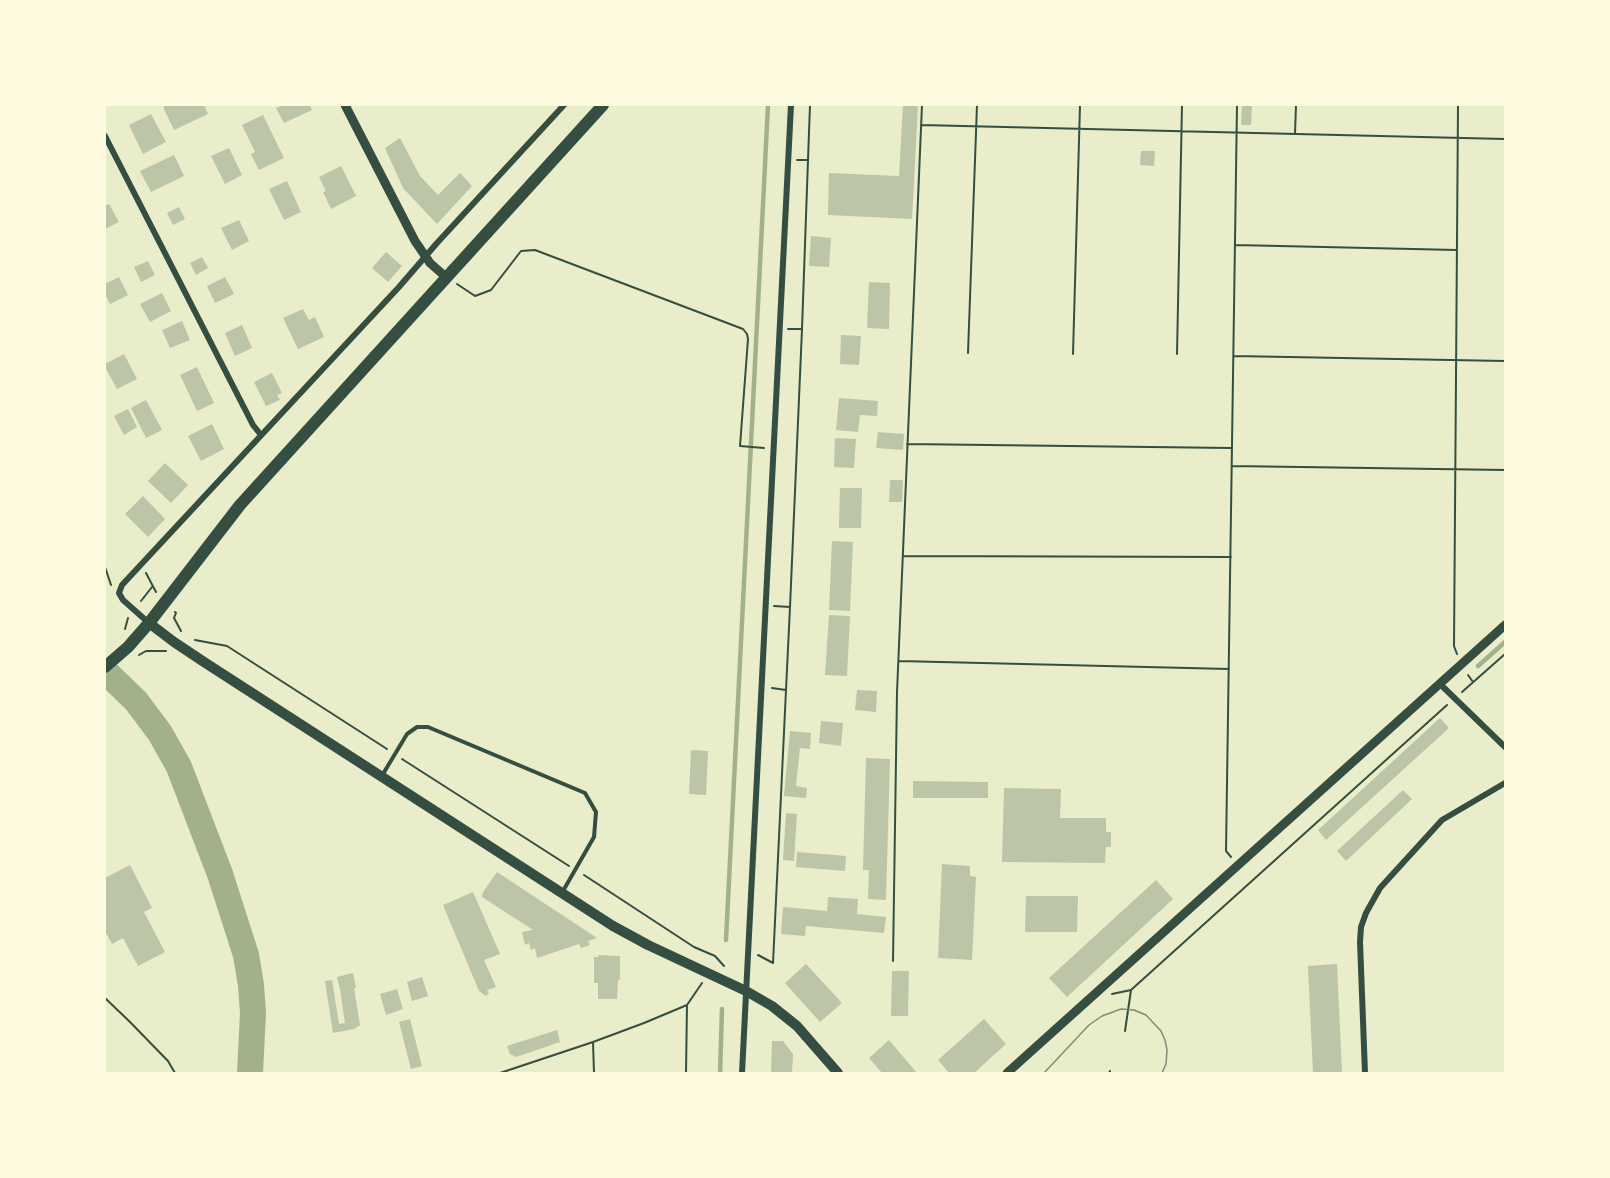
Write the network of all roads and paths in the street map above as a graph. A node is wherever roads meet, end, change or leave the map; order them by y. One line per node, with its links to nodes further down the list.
1 (345, 105): 26 (street)
2 (564, 105): 26 (street)
3 (603, 105): 27 (main road)
4 (791, 105): 22 (street)
5 (810, 105): 23 (path)
6 (922, 105): 13 (path)
7 (977, 105): 14 (path)
8 (1080, 105): 15 (path)
9 (1182, 105): 16 (path)
10 (1237, 105): 17 (path)
11 (1296, 105): 18 (path)
12 (1458, 105): 20 (path)
13 (921, 125): 14 (path); 37 (path)
14 (976, 126): 15 (path); 30 (path)
15 (1079, 129): 16 (path); 31 (path)
16 (1182, 131): 17 (path); 32 (path)
17 (1237, 133): 18 (path); 24 (path)
18 (1296, 134): 20 (path)
19 (105, 136): 36 (street)
20 (1458, 137): 21 (path); 25 (path)
21 (1505, 139)
22 (788, 159): 23 (path); 28 (street)
23 (808, 160): 29 (path)
24 (1235, 245): 25 (path); 33 (path)
25 (1457, 249): 34 (path)
26 (424, 256): 27 (street); 36 (street)
27 (447, 278): 38 (path); 52 (main road)
28 (780, 329): 29 (path); 49 (street)
29 (802, 329): 50 (path)
30 (968, 353)
31 (1073, 354)
32 (1177, 354)
33 (1234, 356): 34 (path); 39 (path)
34 (1456, 360): 35 (path); 41 (path)
35 (1505, 361)
36 (261, 435): 45 (street)
37 (907, 444): 39 (path); 43 (path)
38 (764, 448)
39 (1232, 448): 40 (path)
40 (1232, 466): 41 (path); 44 (path)
41 (1455, 469): 42 (path); 58 (path)
42 (1505, 470)
43 (903, 556): 44 (path); 57 (path)
44 (1231, 557): 60 (path)
45 (141, 565): 47 (path); 48 (street)
46 (105, 567): 48 (path)
47 (152, 587)
48 (119, 593): 52 (street)
49 (766, 605): 50 (path); 63 (street)
50 (790, 607): 64 (path)
51 (176, 613): 54 (path)
52 (149, 623): 59 (main road); 68 (main road)
53 (1505, 625): 58 (street)
54 (182, 632)
55 (190, 638): 67 (path)
56 (1505, 654): 61 (path)
57 (898, 662): 60 (path); 74 (path)
58 (1460, 666): 61 (path); 62 (street)
59 (105, 667)
60 (1229, 669): 70 (path)
61 (1473, 682): 65 (path)
62 (1440, 684): 65 (street); 70 (street)
63 (762, 687): 64 (path); 73 (street)
64 (786, 690): 73 (path)
65 (1454, 698): 66 (street); 78 (path)
66 (1505, 747)
67 (394, 754): 68 (lane); 71 (path); 71 (lane)
68 (381, 777): 72 (main road)
69 (1505, 783): 91 (street)
70 (1237, 867): 77 (street)
71 (576, 870): 72 (lane); 76 (path)
72 (561, 894): 75 (main road)
73 (747, 950): 79 (street)
74 (893, 961)
75 (708, 973): 79 (main road); 81 (path)
76 (730, 974)
77 (1101, 989): 78 (path); 90 (street)
78 (1131, 990): 82 (path)
79 (746, 991): 88 (street); 89 (main road)
80 (105, 998): 84 (path)
81 (687, 1005): 83 (path); 87 (path)
82 (1125, 1031)
83 (593, 1042): 85 (path); 86 (path)
84 (175, 1073)
85 (500, 1073)
86 (594, 1073)
87 (686, 1073)
88 (742, 1073)
89 (838, 1073)
90 (1007, 1073)
91 (1365, 1073)

